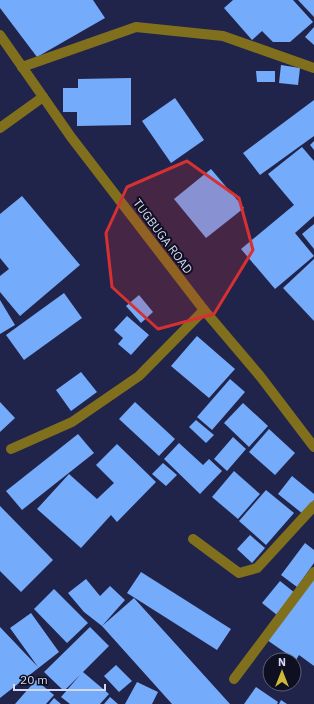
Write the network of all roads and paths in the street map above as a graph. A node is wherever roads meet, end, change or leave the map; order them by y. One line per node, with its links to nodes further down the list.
1 (0, 35): 2 (street, TUGBUGA ROAD)
2 (22, 67): 3 (street); 4 (street, TUGBUGA ROAD)
3 (314, 68)
4 (44, 97): 5 (street); 6 (street, TUGBUGA ROAD)
5 (0, 128)
6 (204, 310): 7 (street, TUGBUGA ROAD); 8 (street)
7 (314, 447)
8 (11, 449)
9 (314, 506): 10 (street)
10 (193, 539)
11 (314, 572): 12 (street)
12 (234, 679)

